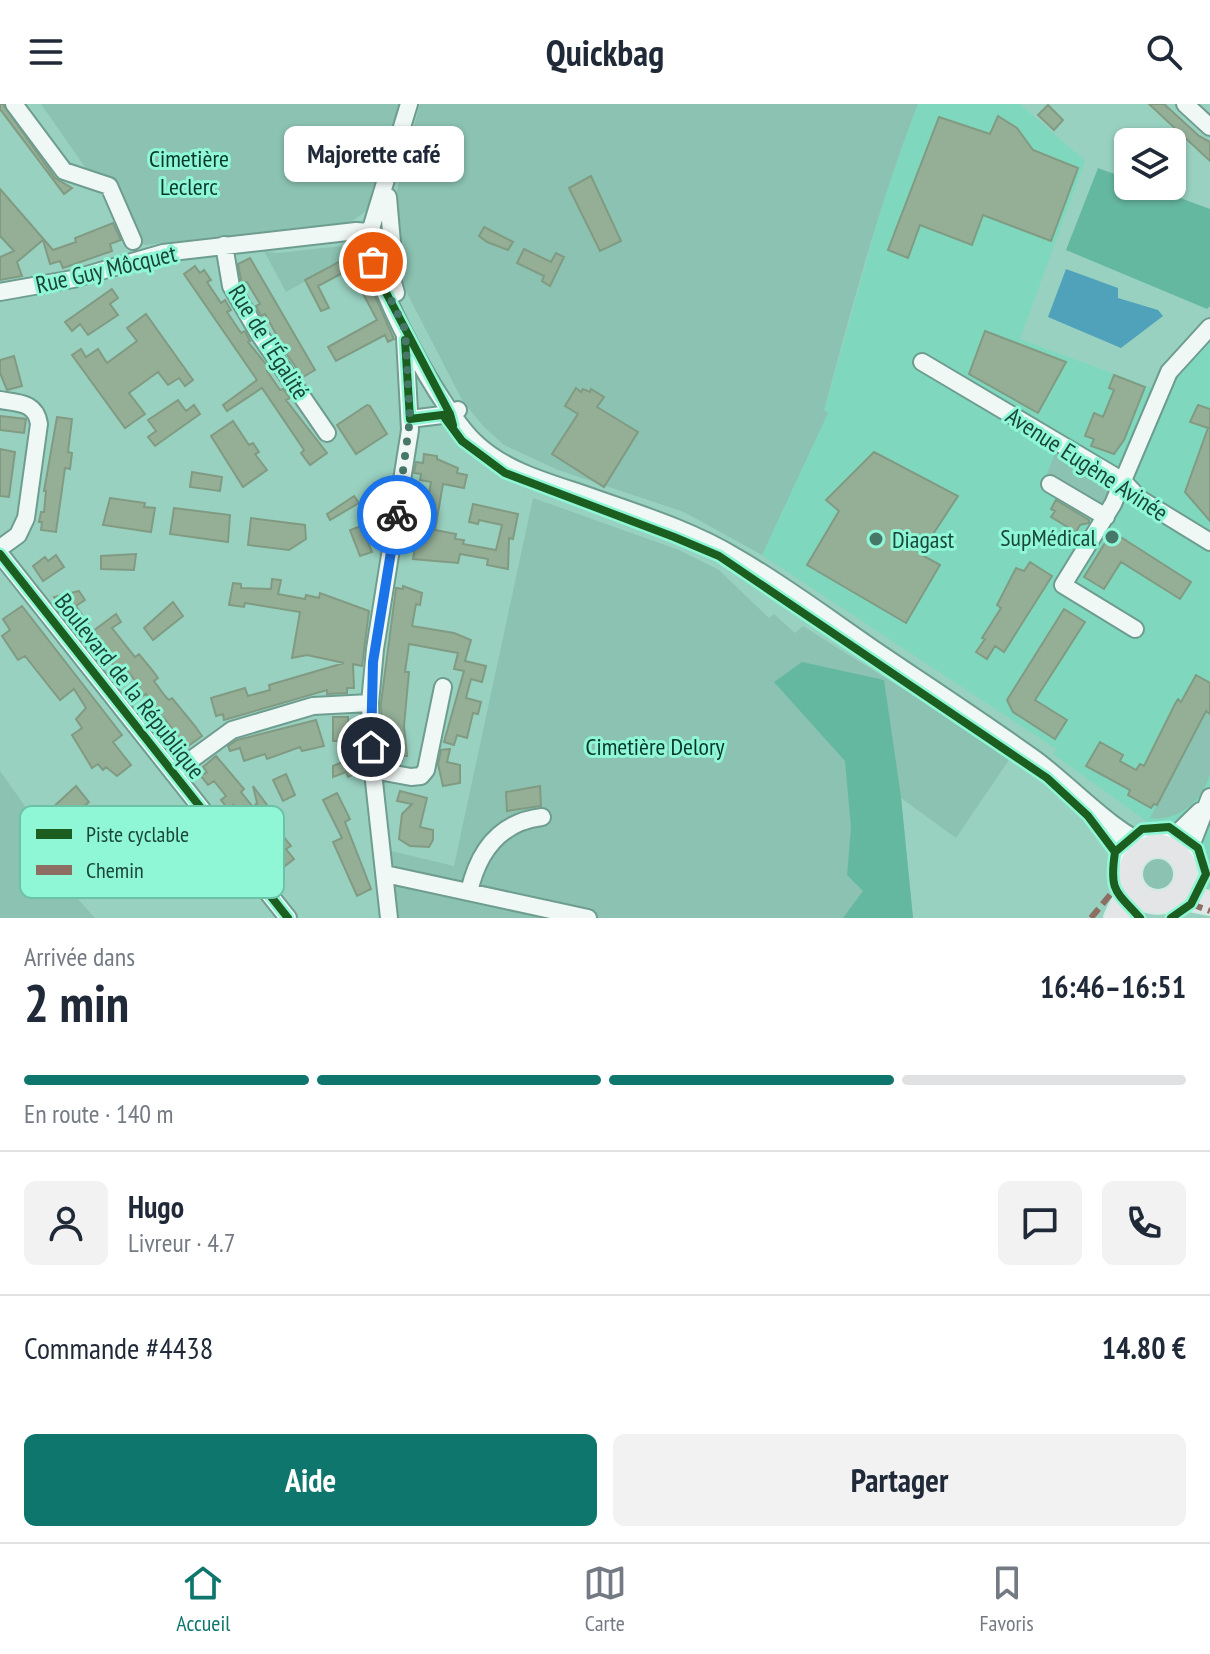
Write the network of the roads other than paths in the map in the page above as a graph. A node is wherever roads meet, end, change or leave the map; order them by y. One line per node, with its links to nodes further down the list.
1 (14, 104): 8 (street)
2 (409, 104): 5 (street)
3 (1185, 104): 4 (street)
4 (1210, 127)
5 (392, 169): 6 (street); 7 (street)
6 (388, 197): 7 (street); 13 (street)
7 (370, 232): 9 (street, Rue Guy Môcquet); 11 (street); 13 (street)
8 (133, 241)
9 (262, 243): 10 (street, Rue Guy Môcquet); 11 (street)
10 (224, 245): 12 (street, Rue Guy Môcquet); 20 (street, Rue de l'Égalité)
11 (373, 262): 15 (street)
12 (0, 292)
13 (401, 302): 18 (street)
14 (1210, 327): 21 (street)
15 (405, 329): 18 (street); 19 (street)
16 (922, 362): 21 (street, Avenue Eugène Avinée)
17 (0, 400): 25 (street)
18 (454, 412): 19 (street); 31 (street)
19 (410, 419): 28 (street)
20 (327, 433)
21 (1123, 481): 23 (street); 24 (street, Avenue Eugène Avinée)
22 (1050, 484): 23 (street)
23 (1106, 517): 26 (street)
24 (1210, 542)
25 (0, 551): 30 (street, Boulevard de la République)
26 (1135, 629)
27 (443, 687): 29 (street)
28 (370, 703): 29 (street); 30 (street)
29 (373, 770): 37 (street)
30 (173, 773): 33 (street, Boulevard de la République)
31 (1084, 799): 35 (street); 38 (street)
32 (1209, 799): 35 (street); 36 (street)
33 (199, 806)
34 (542, 817): 39 (street)
35 (1158, 847): 36 (main road); 38 (main road)
36 (1185, 867): 40 (main road); 42 (main road)
37 (385, 874): 39 (street); 45 (street)
38 (1131, 878): 42 (main road); 47 (main road)
39 (469, 892): 46 (street)
40 (1210, 892)
41 (272, 898): 44 (street, Boulevard de la République)
42 (1166, 899): 43 (main road); 48 (main road)
43 (1210, 903)
44 (288, 918)
45 (389, 918)
46 (588, 918)
47 (1116, 918)
48 (1134, 918)

